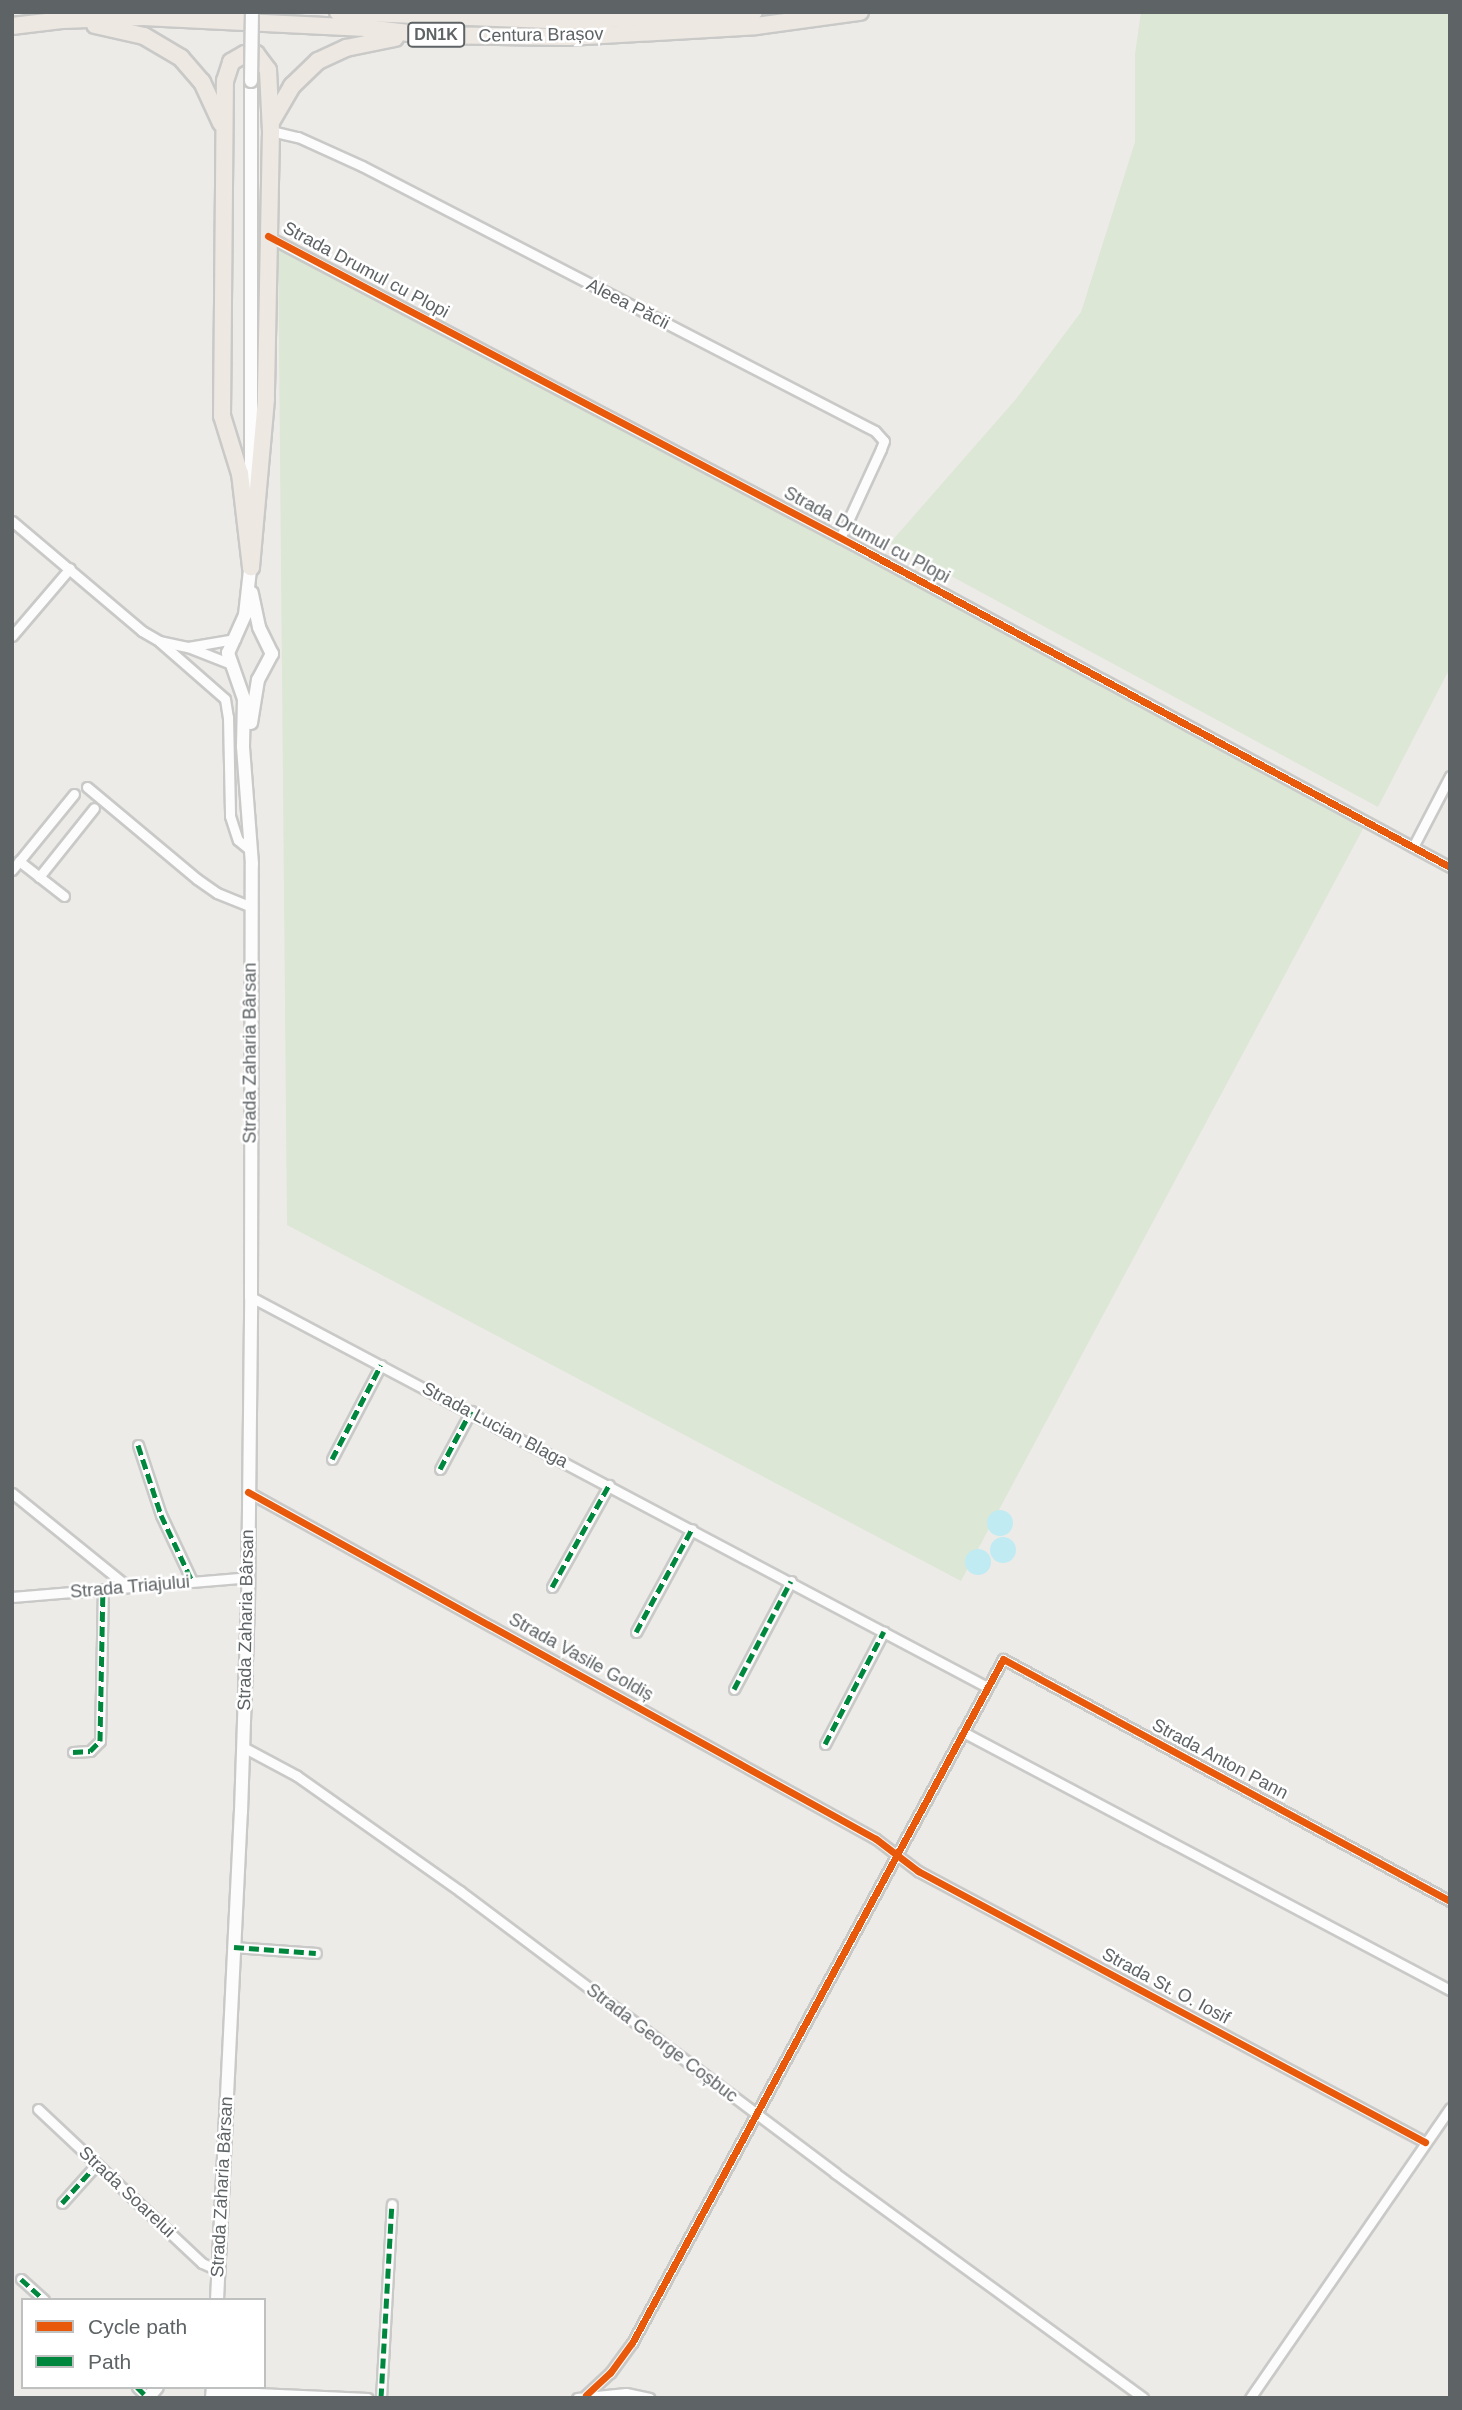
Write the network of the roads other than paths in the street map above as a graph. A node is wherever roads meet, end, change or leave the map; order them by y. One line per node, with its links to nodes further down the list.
1 (252, 12): 15 (main road, bridge)
2 (338, 12): 5 (highway, Centura Brașov / DN1K)
3 (754, 12): 5 (highway, Centura Brașov / DN1K)
4 (860, 12): 8 (highway, Centura Brașov / DN1K)
5 (411, 13)
6 (62, 20): 7 (highway, Centura Brașov / DN1K); 8 (highway, Centura Brașov / DN1K); 10 (highway)
7 (12, 26)
8 (426, 35): 9 (highway)
9 (270, 128): 10 (highway); 11 (highway); 13 (street, Aleea Păcii)
10 (224, 130): 15 (highway)
11 (268, 236): 13 (street, Strada Drumul cu Plopi); 15 (highway)
12 (12, 521): 14 (street)
13 (841, 538): 28 (street, Strada Drumul cu Plopi)
14 (70, 568): 16 (street); 19 (street)
15 (251, 575): 17 (main road); 18 (main road)
16 (12, 636)
17 (262, 636): 18 (main road); 22 (main road)
18 (236, 638): 20 (street); 21 (main road)
19 (159, 641): 20 (street); 29 (street)
20 (188, 647): 21 (street)
21 (234, 667): 22 (main road); 23 (main road)
22 (262, 672): 23 (main road)
23 (245, 772): 29 (main road, Strada Zaharia Bârsan)
24 (1450, 776): 28 (street)
25 (87, 787): 35 (street)
26 (74, 794): 30 (street)
27 (94, 808): 33 (street)
28 (1413, 847): 31 (street, Strada Drumul cu Plopi)
29 (251, 851): 35 (main road, Strada Zaharia Bârsan)
30 (19, 861): 32 (street); 33 (street)
31 (1450, 867)
32 (12, 870)
33 (39, 877): 34 (street)
34 (64, 896)
35 (250, 906): 36 (main road, Strada Zaharia Bârsan)
36 (251, 1297): 37 (street, Strada Lucian Blaga); 43 (main road, Strada Zaharia Bârsan)
37 (381, 1364): 38 (street, Strada Lucian Blaga); 40 (street)
38 (471, 1411): 41 (street); 42 (street, Strada Lucian Blaga)
39 (138, 1445): 47 (street)
40 (332, 1459)
41 (440, 1469)
42 (609, 1486): 45 (street, Strada Lucian Blaga); 50 (street)
43 (248, 1492): 46 (main road, Strada Zaharia Bârsan); 61 (street, Strada Vasile Goldiș)
44 (12, 1493): 49 (street)
45 (692, 1529): 48 (street, Strada Lucian Blaga); 54 (street)
46 (248, 1577): 47 (street, Strada Triajului); 59 (main road, Strada Zaharia Bârsan)
47 (192, 1581): 49 (street, Strada Triajului)
48 (791, 1581): 53 (street, Strada Lucian Blaga); 56 (street)
49 (128, 1587): 51 (street, Strada Triajului)
50 (552, 1587)
51 (103, 1590): 52 (street, Strada Triajului); 60 (street)
52 (12, 1597)
53 (884, 1631): 55 (street, Strada Lucian Blaga); 58 (street)
54 (636, 1632)
55 (987, 1686): 57 (street); 62 (street, Strada Anton Pann)
56 (734, 1689)
57 (962, 1732): 61 (street); 65 (street)
58 (825, 1744)
59 (243, 1747): 63 (main road, Strada Zaharia Bârsan); 68 (street, Strada George Coșbuc)
60 (73, 1752)
61 (895, 1854): 68 (street); 69 (street, Strada St. O. Iosif)
62 (1450, 1901)
63 (234, 1948): 64 (street); 73 (main road, Strada Zaharia Bârsan)
64 (316, 1953)
65 (1450, 1990)
66 (1450, 2108): 69 (street)
67 (38, 2109): 70 (street, Strada Soarelui)
68 (755, 2113): 78 (street); 82 (street, Strada George Coșbuc)
69 (1425, 2142): 83 (street)
70 (97, 2164): 71 (street); 73 (street, Strada Soarelui)
71 (62, 2203)
72 (392, 2204): 80 (street)
73 (218, 2270): 76 (main road, Strada Zaharia Bârsan)
74 (21, 2279): 75 (street)
75 (42, 2298)
76 (217, 2298)
77 (213, 2392): 79 (street)
78 (582, 2397): 81 (street)
79 (368, 2398)
80 (381, 2398)
81 (649, 2398)
82 (1143, 2398)
83 (1250, 2398)

